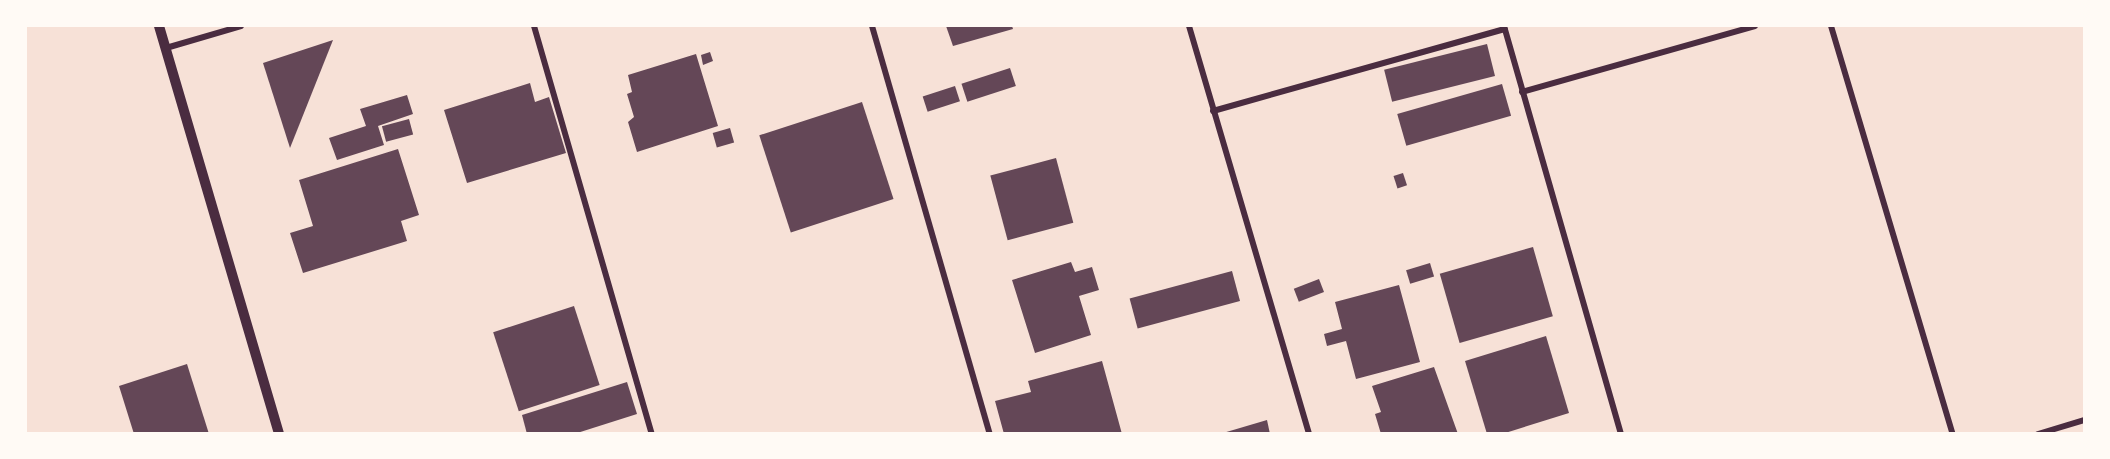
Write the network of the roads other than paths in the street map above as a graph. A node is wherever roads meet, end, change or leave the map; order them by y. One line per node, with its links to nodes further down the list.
1 (159, 26): 9 (street)
2 (241, 26): 9 (street)
3 (534, 26): 14 (street)
4 (872, 26): 15 (street)
5 (1189, 26): 11 (street)
6 (1755, 26): 10 (street)
7 (1831, 26): 18 (street)
8 (1505, 27): 10 (street); 11 (street)
9 (166, 48): 13 (street)
10 (1522, 92): 17 (street)
11 (1213, 111): 16 (street)
12 (2085, 420): 19 (street)
13 (279, 434)
14 (652, 434)
15 (990, 434)
16 (1309, 434)
17 (1622, 434)
18 (1953, 434)
19 (2038, 434)

